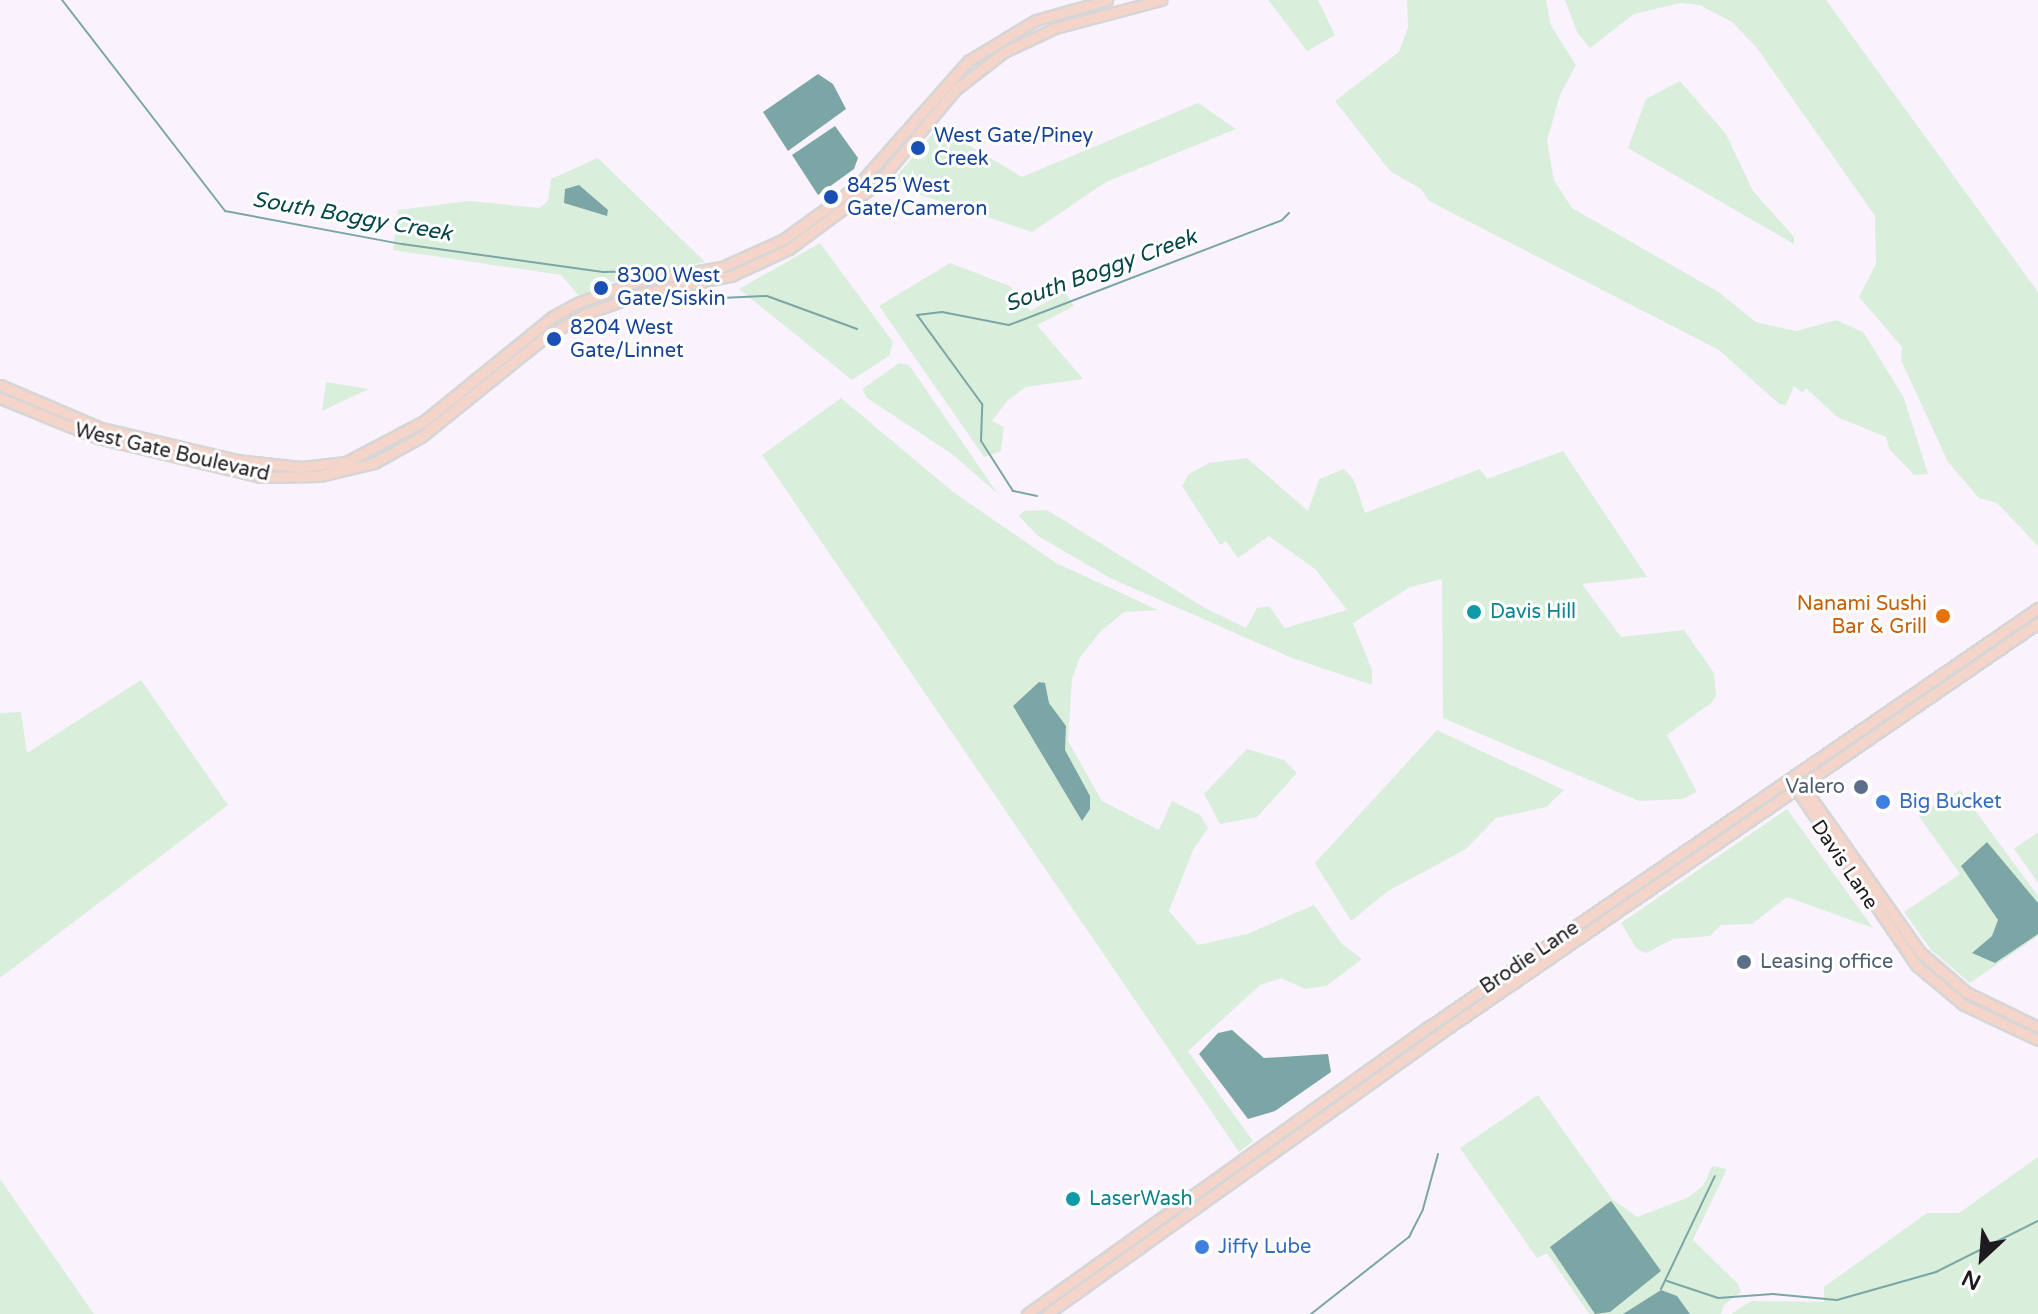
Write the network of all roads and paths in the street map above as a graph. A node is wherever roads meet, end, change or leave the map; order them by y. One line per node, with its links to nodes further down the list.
1 (1107, 0): 3 (main road, West Gate Boulevard)
2 (1161, 0): 5 (main road, West Gate Boulevard)
3 (989, 45): 4 (main road, West Gate Boulevard); 5 (main road)
4 (948, 79): 6 (main road); 7 (main road, West Gate Boulevard)
5 (958, 87): 6 (main road, West Gate Boulevard)
6 (921, 131): 8 (main road, West Gate Boulevard)
7 (0, 385)
8 (0, 398)
9 (2038, 608): 11 (main road, Brodie Lane)
10 (2038, 623): 12 (main road, Brodie Lane)
11 (1992, 640): 12 (main road); 13 (main road, Brodie Lane)
12 (1999, 650): 14 (main road, Brodie Lane)
13 (1793, 778): 14 (main road, Davis Lane); 15 (main road, Davis Lane); 17 (main road, Brodie Lane)
14 (1805, 784): 15 (main road, Brodie Lane); 18 (main road, Davis Lane)
15 (1794, 791): 16 (main road, Davis Lane); 19 (main road, Brodie Lane)
16 (1844, 865): 18 (main road); 21 (main road, Davis Lane)
17 (1596, 912): 19 (main road); 22 (main road, Brodie Lane)
18 (1892, 913): 20 (main road, Davis Lane)
19 (1603, 922): 23 (main road, Brodie Lane)
20 (2038, 1027)
21 (2038, 1040)
22 (1027, 1314)
23 (1047, 1314)

